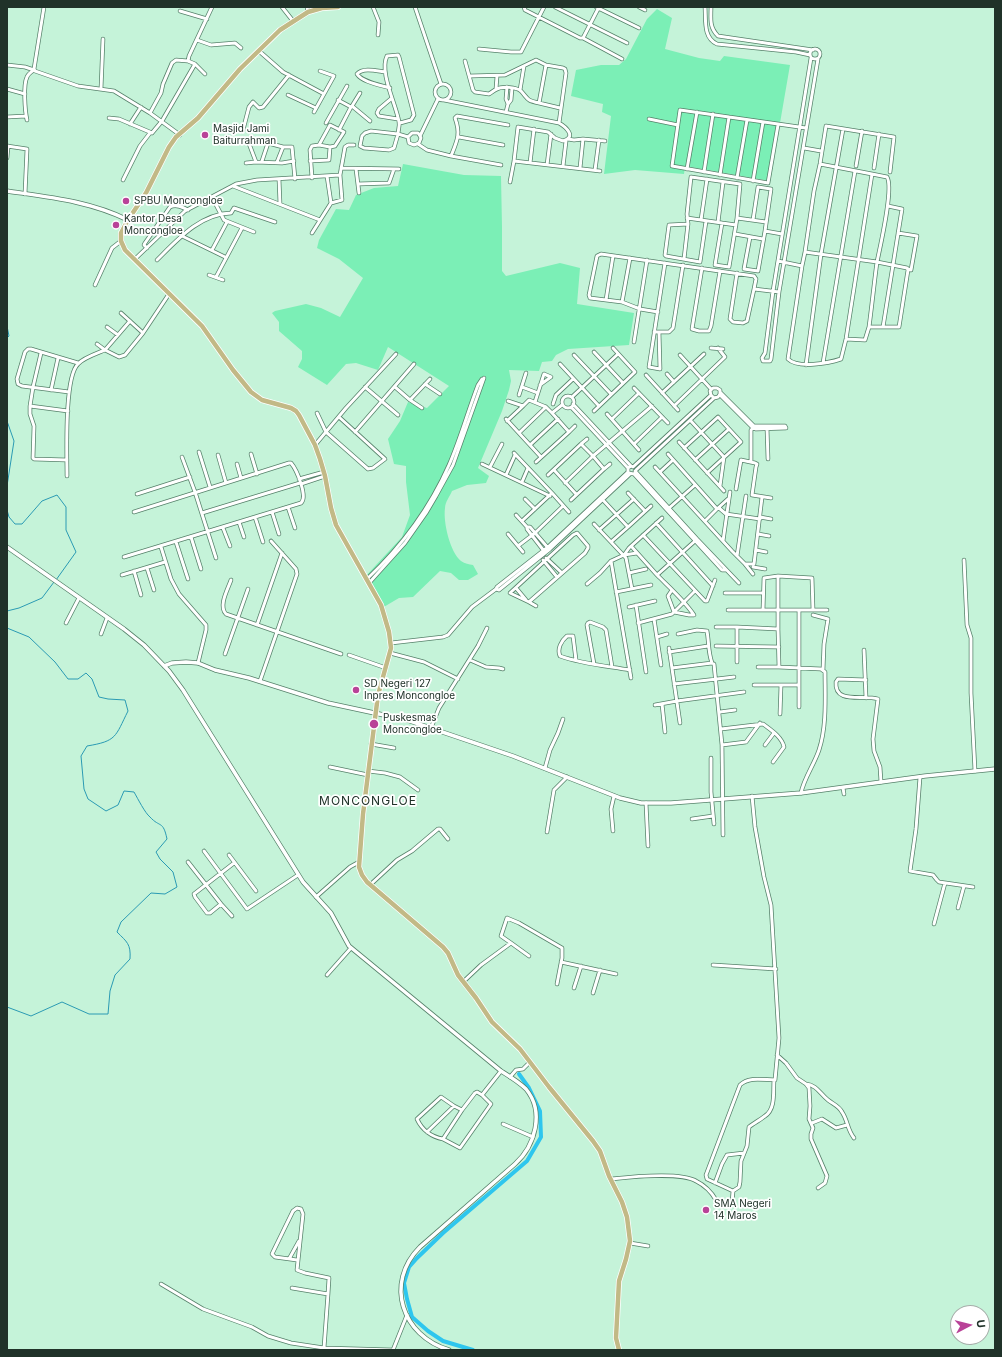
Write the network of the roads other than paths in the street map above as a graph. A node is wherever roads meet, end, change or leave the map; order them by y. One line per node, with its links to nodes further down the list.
1 (44, 7): 41 (street)
2 (212, 7): 19 (street)
3 (282, 7): 20 (street)
4 (332, 7): 5 (main road); 15 (main road)
5 (338, 7)
6 (373, 7): 23 (street)
7 (415, 7): 48 (street)
8 (524, 7): 18 (street)
9 (544, 7): 18 (street)
10 (555, 7): 21 (street)
11 (598, 7): 21 (street); 22 (street)
12 (639, 7): 16 (street)
13 (705, 7): 32 (street)
14 (711, 7): 31 (street)
15 (307, 9): 20 (main road)
16 (645, 10)
17 (180, 11): 19 (street)
18 (539, 17): 24 (street); 29 (street)
19 (207, 19): 26 (street)
20 (293, 21): 30 (main road)
21 (590, 25): 24 (street); 27 (street)
22 (639, 28)
23 (378, 35)
24 (583, 38): 33 (street)
25 (103, 39): 54 (street)
26 (197, 40): 28 (street); 35 (street)
27 (627, 43)
28 (241, 48)
29 (479, 49)
30 (259, 50): 45 (street); 105 (main road)
31 (813, 50): 32 (street); 34 (street)
32 (810, 56): 34 (street); 94 (street)
33 (622, 59)
34 (818, 59): 95 (street)
35 (188, 61): 37 (street); 74 (street)
36 (465, 61): 46 (street)
37 (195, 64): 44 (street); 84 (street)
38 (546, 65): 40 (street); 65 (street); 70 (street)
39 (7, 66): 41 (street)
40 (524, 66): 47 (street); 56 (street)
41 (34, 70): 54 (street); 58 (street)
42 (320, 71): 59 (street)
43 (385, 72): 51 (street); 51 (street); 87 (street)
44 (205, 74)
45 (289, 75): 59 (street); 98 (street)
46 (470, 76): 47 (street); 55 (street)
47 (497, 76): 55 (street)
48 (441, 84): 62 (street); 64 (street)
49 (347, 86): 63 (street)
50 (507, 87): 52 (street); 55 (street); 66 (street)
51 (390, 88): 61 (street)
52 (512, 88): 56 (street); 66 (street)
53 (7, 89): 58 (street)
54 (101, 89): 68 (street)
55 (496, 89)
56 (520, 90): 65 (street)
57 (360, 93): 67 (street)
58 (25, 94): 76 (street)
59 (324, 94): 69 (street)
60 (288, 95): 69 (street)
61 (392, 98): 80 (street); 80 (street)
62 (438, 99): 64 (street); 106 (street)
63 (338, 100): 67 (street); 90 (street)
64 (444, 100): 72 (street)
65 (539, 103): 70 (street)
66 (508, 104): 72 (street)
67 (351, 106): 85 (street); 99 (street)
68 (141, 107): 74 (street); 89 (street)
69 (316, 108): 71 (street)
70 (560, 108): 88 (street)
71 (314, 112)
72 (506, 112): 88 (street)
73 (698, 112): 75 (street); 92 (street); 146 (street)
74 (150, 113): 84 (street)
75 (713, 114): 78 (street); 150 (street)
76 (26, 116): 77 (street); 82 (street)
77 (7, 117)
78 (729, 117): 83 (street); 154 (street)
79 (108, 118): 89 (street)
80 (398, 119): 87 (street)
81 (649, 119): 92 (street)
82 (28, 120)
83 (747, 120): 86 (street); 157 (street)
84 (162, 121): 101 (street); 105 (street)
85 (370, 121)
86 (763, 122): 93 (street); 162 (street)
87 (400, 123): 102 (street)
88 (559, 123): 110 (street)
89 (130, 124): 101 (street)
90 (330, 125): 99 (street); 115 (street)
91 (508, 125): 108 (street)
92 (678, 125): 146 (street)
93 (778, 125): 94 (street); 162 (street)
94 (799, 128): 95 (street); 122 (street)
95 (806, 128): 121 (street)
96 (534, 129): 103 (street); 128 (street); 132 (street)
97 (843, 129): 100 (street); 123 (street); 139 (street)
98 (243, 130)
99 (339, 130): 120 (street)
100 (862, 131): 104 (street); 138 (street)
101 (150, 133): 161 (street)
102 (398, 134): 102 (street); 107 (street)
103 (551, 134): 110 (street); 136 (street)
104 (879, 134): 144 (street); 151 (street)
105 (180, 135): 179 (main road)
106 (420, 136): 107 (street); 114 (street)
107 (408, 137): 114 (street)
108 (459, 137): 116 (street); 124 (street)
109 (583, 139): 110 (street); 111 (street); 143 (street)
110 (567, 140): 137 (street)
111 (599, 140): 113 (street); 147 (street)
112 (248, 141): 129 (street)
113 (605, 141)
114 (418, 144): 124 (street)
115 (319, 145): 120 (street); 127 (street)
116 (504, 145)
117 (8, 146): 125 (street); 169 (street)
118 (354, 146): 140 (street)
119 (282, 147): 126 (street); 130 (street); 131 (street)
120 (330, 147): 127 (street)
121 (803, 150): 122 (street); 123 (street); 217 (street)
122 (796, 151): 197 (street)
123 (821, 151): 134 (street)
124 (451, 156): 135 (street)
125 (7, 158)
126 (262, 161): 129 (street); 130 (street)
127 (310, 161): 156 (street)
128 (514, 161): 132 (street); 163 (street)
129 (256, 162): 133 (street)
130 (277, 162): 131 (street)
131 (294, 162): 159 (street)
132 (530, 162): 136 (street)
133 (246, 163)
134 (820, 164): 139 (street); 205 (street)
135 (501, 165)
136 (546, 165): 137 (street)
137 (563, 166): 143 (street)
138 (856, 166)
139 (836, 167): 149 (street); 206 (street)
140 (341, 168): 141 (street); 153 (street)
141 (356, 168): 142 (street); 165 (street)
142 (394, 168): 145 (street); 165 (street)
143 (580, 168): 147 (street)
144 (874, 168)
145 (400, 169)
146 (688, 169): 150 (street)
147 (595, 170): 148 (street)
148 (600, 171)
149 (854, 171): 152 (street); 209 (street)
150 (704, 172): 154 (street)
151 (890, 172)
152 (872, 174): 173 (street); 215 (street)
153 (340, 175): 155 (street); 171 (street)
154 (720, 175): 157 (street)
155 (327, 176): 156 (street); 171 (street)
156 (312, 178): 159 (street)
157 (737, 178): 162 (street)
158 (279, 179): 159 (street); 166 (street); 172 (street)
159 (295, 179)
160 (707, 179): 164 (street); 177 (street); 181 (street)
161 (123, 180)
162 (753, 181)
163 (510, 182)
164 (723, 182): 178 (street); 187 (street)
165 (358, 184): 168 (street)
166 (233, 186): 170 (street); 172 (street)
167 (7, 191): 169 (street)
168 (359, 193)
169 (25, 194): 179 (street)
170 (212, 197): 174 (street); 176 (street)
171 (331, 203): 180 (street)
172 (280, 204): 180 (street)
173 (888, 206): 195 (street); 218 (street)
174 (188, 210): 203 (street); 203 (street)
175 (231, 213): 176 (street); 184 (street); 185 (street)
176 (220, 214): 184 (street); 191 (street)
177 (687, 218): 181 (street); 188 (street)
178 (737, 218): 182 (street); 189 (street)
179 (128, 220): 202 (main road)
180 (320, 220): 194 (street)
181 (701, 220): 183 (street)
182 (753, 220): 186 (street); 186 (street)
183 (706, 221): 187 (street); 212 (street)
184 (228, 222): 190 (street); 204 (street)
185 (275, 222)
186 (766, 222): 192 (street)
187 (720, 223): 189 (street); 196 (street)
188 (688, 224): 212 (street); 212 (street)
189 (736, 225): 196 (street)
190 (242, 228): 193 (street); 208 (street)
191 (189, 230): 198 (street); 200 (street)
192 (765, 231): 197 (street); 201 (street)
193 (254, 232)
194 (312, 233)
195 (898, 233): 221 (street); 224 (street)
196 (735, 234): 199 (street)
197 (782, 234): 216 (street)
198 (182, 236): 200 (street); 213 (street)
199 (750, 237): 201 (street); 201 (street)
200 (192, 239): 204 (street)
201 (763, 239)
202 (121, 240): 211 (main road); 230 (street)
203 (146, 248): 211 (street)
204 (212, 250): 208 (street)
205 (805, 252): 206 (street); 222 (street)
206 (821, 254): 209 (street); 269 (street)
207 (613, 256): 210 (street); 235 (street); 235 (street)
208 (225, 257): 228 (street)
209 (840, 257): 215 (street); 265 (street)
210 (630, 258): 214 (street); 236 (street)
211 (135, 259): 234 (main road)
212 (684, 259)
213 (157, 260)
214 (647, 260): 219 (street); 237 (street)
215 (858, 260): 218 (street); 248 (street)
216 (778, 261): 217 (street); 232 (street)
217 (785, 262): 222 (street); 233 (street)
218 (878, 262): 221 (street); 242 (street)
219 (665, 263): 220 (street); 238 (street)
220 (683, 265): 223 (street); 245 (street)
221 (893, 265): 224 (street); 243 (street)
222 (802, 266): 269 (street)
223 (702, 268): 225 (street); 225 (street)
224 (908, 269): 243 (street)
225 (720, 271): 226 (street)
226 (737, 273): 231 (street); 231 (street)
227 (209, 274): 228 (street)
228 (216, 277): 229 (street)
229 (222, 280)
230 (95, 285)
231 (754, 289): 232 (street)
232 (773, 291): 233 (street); 233 (street)
233 (779, 292)
234 (169, 294): 246 (street); 346 (main road)
235 (606, 300): 236 (street)
236 (622, 302): 237 (street)
237 (640, 309): 238 (street); 249 (street)
238 (658, 312): 244 (street)
239 (121, 314): 240 (street)
240 (130, 321): 246 (street); 247 (street)
241 (107, 327): 247 (street)
242 (869, 327): 243 (street); 248 (street)
243 (882, 327)
244 (654, 332): 245 (street); 245 (street)
245 (659, 332)
246 (143, 333): 255 (street)
247 (118, 335): 255 (street)
248 (846, 339): 265 (street)
249 (634, 342)
250 (97, 344): 255 (street)
251 (613, 348): 259 (street)
252 (711, 348): 253 (street)
253 (718, 348): 254 (street); 277 (street)
254 (723, 349)
255 (105, 350): 264 (street)
256 (594, 352): 268 (street)
257 (41, 353): 263 (street); 282 (street); 282 (street)
258 (396, 354): 283 (street)
259 (618, 354): 268 (street); 279 (street)
260 (704, 354): 270 (street)
261 (574, 355): 274 (street)
262 (680, 355): 270 (street)
263 (58, 358): 264 (street); 288 (street)
264 (78, 363): 290 (street)
265 (823, 363): 269 (street)
266 (414, 364): 284 (street)
267 (560, 364): 276 (street)
268 (606, 365): 274 (street); 279 (street)
269 (806, 365)
270 (690, 367): 277 (street); 278 (street)
271 (526, 373): 285 (street)
272 (667, 374): 278 (street)
273 (646, 375): 293 (street)
274 (594, 376): 286 (street); 295 (street)
275 (430, 379): 280 (street)
276 (573, 379): 286 (street); 305 (street)
277 (702, 379): 289 (street); 313 (street)
278 (674, 382): 293 (street)
279 (623, 383): 295 (street)
280 (425, 384): 294 (street); 300 (street)
281 (540, 385): 291 (street)
282 (33, 387): 288 (street); 307 (street)
283 (365, 387): 302 (street); 324 (street)
284 (395, 387): 300 (street); 302 (street)
285 (522, 388): 291 (street); 297 (street)
286 (581, 388): 299 (street); 311 (street)
287 (634, 388): 292 (street)
288 (51, 390): 290 (street)
289 (711, 390): 296 (street); 298 (street)
290 (69, 392): 317 (street)
291 (538, 393): 303 (street)
292 (639, 393): 312 (street); 326 (street)
293 (662, 393): 313 (street)
294 (440, 394)
295 (611, 394): 311 (street)
296 (720, 394): 298 (street); 330 (street)
297 (519, 395)
298 (713, 396): 327 (street)
299 (572, 397): 306 (street); 310 (street)
300 (410, 400): 314 (street)
301 (508, 400): 304 (street)
302 (382, 401): 322 (street); 335 (street)
303 (535, 402): 308 (street); 309 (street)
304 (514, 403): 308 (street); 315 (street)
305 (553, 404)
306 (562, 404): 310 (street); 320 (street)
307 (30, 406): 317 (street); 359 (street)
308 (523, 406): 315 (street)
309 (546, 406): 320 (street); 338 (street)
310 (572, 406): 343 (street)
311 (599, 406): 318 (street)
312 (652, 406): 323 (street); 333 (street)
313 (674, 406): 316 (street)
314 (422, 408)
315 (519, 409): 338 (street)
316 (678, 410)
317 (68, 411): 359 (street)
318 (594, 411)
319 (317, 413): 334 (street)
320 (552, 413): 325 (street)
321 (607, 414): 326 (street)
322 (398, 415)
323 (662, 417): 328 (street); 344 (street)
324 (339, 418): 334 (street); 335 (street)
325 (558, 419): 336 (street); 347 (street)
326 (612, 419): 333 (street)
327 (689, 419): 337 (street); 372 (street)
328 (668, 423)
329 (575, 426): 336 (street)
330 (753, 427): 331 (street); 363 (street)
331 (767, 428): 331 (street); 358 (street)
332 (729, 429): 337 (street); 345 (street); 357 (street)
333 (623, 431): 343 (street); 344 (street)
334 (326, 432): 335 (street); 346 (street)
335 (355, 432)
336 (569, 432): 356 (street)
337 (701, 432): 345 (street); 348 (street)
338 (518, 433): 347 (street)
339 (587, 439): 342 (street)
340 (679, 442): 348 (street)
341 (502, 444): 367 (street)
342 (581, 444): 354 (street); 371 (street)
343 (608, 444): 354 (street); 372 (street)
344 (634, 444): 349 (street)
345 (712, 444): 357 (street); 361 (street)
346 (315, 445): 376 (main road)
347 (530, 445): 356 (street)
348 (684, 448): 361 (street)
349 (639, 450)
350 (200, 452): 390 (street)
351 (251, 454): 375 (street)
352 (668, 454): 360 (street)
353 (218, 455): 385 (street)
354 (593, 456): 370 (street); 387 (street)
355 (182, 457): 380 (street)
356 (541, 457): 362 (street)
357 (724, 457): 374 (street); 389 (street)
358 (768, 459)
359 (67, 460): 379 (street)
360 (673, 460): 373 (street); 388 (street)
361 (696, 460): 374 (street)
362 (536, 462)
363 (751, 462): 392 (street); 402 (street)
364 (237, 464): 381 (street)
365 (482, 464): 367 (street)
366 (610, 464): 370 (street)
367 (490, 467): 377 (street)
368 (655, 467): 373 (street)
369 (528, 468): 377 (street); 383 (street); 384 (street)
370 (604, 469): 398 (street)
371 (554, 470): 378 (street); 387 (street)
372 (632, 470): 405 (street); 413 (street)
373 (660, 472): 401 (street)
374 (707, 473): 389 (street)
375 (257, 474): 381 (street); 382 (street)
376 (325, 474): 382 (street); 386 (street); 491 (main road)
377 (506, 475): 383 (street)
378 (548, 475)
379 (68, 476)
380 (190, 477): 394 (street); 397 (street)
381 (241, 478): 385 (street)
382 (298, 479): 386 (street)
383 (522, 482): 391 (street)
384 (542, 482): 391 (street); 399 (street)
385 (226, 483): 390 (street)
386 (300, 483): 411 (street); 419 (street)
387 (565, 483): 398 (street)
388 (695, 485): 401 (street); 414 (street)
389 (720, 486): 393 (street)
390 (210, 487): 394 (street)
391 (537, 489): 399 (street)
392 (736, 489)
393 (724, 491)
394 (195, 492): 416 (street); 419 (street)
395 (730, 492): 407 (street)
396 (628, 493): 406 (street)
397 (137, 494)
398 (576, 494): 408 (street)
399 (551, 495): 409 (street); 412 (street)
400 (746, 496): 424 (street)
401 (683, 497): 413 (street); 429 (street)
402 (762, 497): 403 (street); 426 (street)
403 (771, 498)
404 (525, 499): 412 (street)
405 (602, 499): 420 (street); 457 (street)
406 (634, 499): 415 (street); 420 (street)
407 (728, 499): 414 (street); 421 (street)
408 (571, 500)
409 (563, 506): 418 (street); 440 (street)
410 (651, 506): 415 (street)
411 (288, 507): 417 (street); 435 (street)
412 (535, 509): 428 (street)
413 (669, 509): 446 (street)
414 (718, 509): 421 (street); 429 (street)
415 (645, 511): 433 (street)
416 (134, 512)
417 (272, 512): 423 (street); 438 (street)
418 (569, 512)
419 (202, 513): 437 (street)
420 (616, 514): 433 (street); 436 (street)
421 (726, 514): 424 (street); 448 (street)
422 (516, 515): 428 (street)
423 (255, 517): 430 (street); 450 (street)
424 (743, 517): 426 (street); 466 (street)
425 (662, 518): 432 (street)
426 (760, 518): 427 (street); 441 (street)
427 (771, 519)
428 (522, 521): 440 (street)
429 (705, 521): 448 (street)
430 (239, 522): 434 (street); 445 (street)
431 (594, 524): 436 (street)
432 (656, 524): 442 (street); 460 (street)
433 (628, 527): 451 (street)
434 (223, 528): 437 (street); 453 (street)
435 (296, 528)
436 (600, 530): 451 (street)
437 (208, 532): 444 (street); 468 (street)
438 (279, 534)
439 (508, 534): 454 (street)
440 (534, 534): 454 (street); 457 (street); 464 (street)
441 (758, 534): 443 (street); 458 (street)
442 (643, 535): 455 (street); 474 (street)
443 (769, 536)
444 (192, 537): 449 (street); 478 (street)
445 (244, 537)
446 (696, 540): 460 (street); 492 (street)
447 (271, 541): 463 (street)
448 (723, 541): 466 (street)
449 (176, 542): 452 (street); 488 (street)
450 (263, 542)
451 (611, 542): 465 (street)
452 (161, 546): 467 (street); 473 (street)
453 (230, 546)
454 (518, 546): 459 (street)
455 (631, 546): 462 (street); 465 (street)
456 (7, 547): 507 (street)
457 (549, 548): 464 (street)
458 (756, 550): 461 (street); 476 (street)
459 (523, 552)
460 (682, 552): 474 (street); 495 (street)
461 (766, 552)
462 (637, 553): 465 (street); 485 (street)
463 (282, 554): 527 (street); 532 (street)
464 (543, 554): 469 (street); 471 (street); 499 (street); 499 (street)
465 (624, 555): 472 (street); 482 (street)
466 (737, 556): 475 (street)
467 (124, 557)
468 (216, 558)
469 (547, 558): 471 (street); 483 (street); 483 (street)
470 (964, 560): 602 (street)
471 (544, 561): 487 (street); 496 (street)
472 (610, 561): 493 (street); 503 (street)
473 (165, 562): 477 (street); 550 (street)
474 (670, 563): 485 (street); 502 (street)
475 (745, 564): 476 (street); 476 (street)
476 (753, 566): 480 (street)
477 (147, 568): 481 (street); 500 (street)
478 (201, 569)
479 (646, 569): 482 (street)
480 (765, 569)
481 (134, 571): 484 (street); 506 (street)
482 (629, 572): 497 (street)
483 (562, 573): 487 (street)
484 (122, 575)
485 (657, 575): 501 (street)
486 (778, 576): 505 (street); 516 (street); 518 (street)
487 (558, 577): 509 (street)
488 (188, 579)
489 (231, 580): 523 (street)
490 (715, 580): 495 (street)
491 (368, 581): 491 (street); 537 (main road)
492 (739, 583)
493 (587, 584)
494 (651, 585): 497 (street)
495 (713, 586): 502 (street)
496 (516, 588): 509 (street); 509 (street)
497 (632, 588): 503 (street)
498 (248, 589): 523 (street)
499 (496, 589): 537 (street)
500 (154, 590)
501 (672, 590): 510 (street); 520 (street)
502 (695, 591): 510 (street)
503 (616, 592): 562 (street)
504 (725, 593): 505 (street)
505 (763, 593): 515 (street)
506 (141, 595)
507 (79, 598): 522 (street); 525 (street)
508 (655, 600): 511 (street)
509 (528, 602): 512 (street)
510 (684, 602): 520 (street); 520 (street)
511 (636, 605): 513 (street); 526 (street)
512 (536, 606)
513 (629, 607)
514 (728, 610): 515 (street)
515 (763, 610): 516 (street)
516 (779, 610): 517 (street); 531 (street)
517 (799, 610): 518 (street); 560 (street)
518 (813, 610): 519 (street)
519 (827, 610)
520 (674, 612): 524 (street)
521 (813, 615): 563 (street)
522 (107, 618): 533 (street); 554 (street)
523 (237, 618): 527 (street); 544 (street)
524 (654, 619): 526 (street); 536 (street)
525 (66, 623)
526 (638, 623): 564 (street)
527 (257, 625): 532 (street)
528 (716, 627): 529 (street)
529 (737, 627): 531 (street); 540 (street)
530 (487, 628): 547 (street)
531 (778, 629): 541 (street)
532 (277, 632): 545 (street); 570 (street)
533 (101, 634)
534 (667, 634): 536 (street)
535 (678, 634): 538 (street)
536 (657, 636): 553 (street)
537 (391, 643): 543 (main road)
538 (708, 646): 551 (street); 559 (street)
539 (716, 646): 540 (street)
540 (738, 646): 541 (street); 549 (street)
541 (779, 647): 557 (street)
542 (864, 650): 569 (street)
543 (390, 653): 558 (main road); 567 (street)
544 (225, 654)
545 (341, 654)
546 (349, 655): 558 (street)
547 (470, 660): 561 (street); 567 (street)
548 (576, 660): 548 (street); 552 (street)
549 (737, 662)
550 (198, 663): 554 (street); 570 (street)
551 (712, 663): 559 (street); 568 (street)
552 (594, 664): 555 (street); 555 (street)
553 (662, 665)
554 (164, 666): 630 (street)
555 (612, 667): 562 (street)
556 (758, 667): 557 (street)
557 (779, 667): 560 (street)
558 (386, 668): 584 (main road)
559 (672, 668): 571 (street)
560 (799, 668): 563 (street); 573 (street)
561 (503, 669)
562 (630, 670): 566 (street)
563 (823, 670): 609 (street)
564 (646, 672)
565 (734, 677): 568 (street)
566 (631, 678)
567 (458, 679): 589 (street)
568 (716, 679): 571 (street); 576 (street)
569 (866, 680): 577 (street); 577 (street)
570 (260, 681): 584 (street)
571 (674, 684): 578 (street)
572 (781, 685): 573 (street); 574 (street); 585 (street)
573 (799, 685): 581 (street)
574 (754, 686)
575 (744, 692): 576 (street)
576 (718, 695): 578 (street); 583 (street)
577 (866, 698): 606 (street)
578 (677, 701): 579 (street); 587 (street)
579 (662, 704): 580 (street); 591 (street)
580 (655, 705)
581 (799, 706)
582 (735, 710): 583 (street)
583 (720, 712): 590 (street)
584 (375, 713): 589 (street); 593 (main road)
585 (780, 714)
586 (563, 719): 600 (street)
587 (680, 722)
588 (760, 723): 590 (street); 592 (street); 594 (street)
589 (431, 728): 600 (street)
590 (721, 729): 594 (street)
591 (665, 732)
592 (774, 733): 595 (street); 598 (street)
593 (371, 744): 596 (street); 603 (main road)
594 (722, 745): 613 (street)
595 (765, 745)
596 (394, 748)
597 (711, 758): 614 (street)
598 (773, 762)
599 (330, 767): 603 (street)
600 (545, 768): 604 (street)
601 (995, 769): 602 (street)
602 (975, 771): 605 (street)
603 (368, 773): 608 (street); 627 (main road)
604 (567, 777): 611 (street); 620 (street)
605 (920, 777): 606 (street); 631 (street)
606 (881, 782): 607 (street)
607 (843, 788): 609 (street); 610 (street)
608 (418, 790)
609 (802, 793): 612 (street)
610 (844, 794)
611 (614, 796): 615 (street); 619 (street)
612 (752, 796): 613 (street); 648 (street)
613 (722, 798): 614 (street); 621 (street)
614 (712, 799): 615 (street); 616 (street)
615 (646, 803): 623 (street)
616 (713, 816): 617 (street); 618 (street)
617 (692, 819)
618 (714, 824)
619 (613, 831)
620 (547, 832)
621 (723, 835)
622 (448, 839): 633 (street)
623 (648, 846)
624 (204, 851): 629 (street)
625 (228, 855): 628 (street)
626 (188, 862): 632 (street)
627 (360, 862): 633 (main road); 637 (street)
628 (234, 863): 629 (street); 636 (street)
629 (220, 873): 630 (street); 632 (street)
630 (298, 875): 637 (street)
631 (946, 883): 634 (street); 641 (street)
632 (206, 885): 638 (street); 638 (street)
633 (370, 885): 652 (main road)
634 (964, 886): 635 (street); 639 (street)
635 (973, 887)
636 (256, 891)
637 (316, 897): 643 (street)
638 (221, 904): 640 (street)
639 (958, 908)
640 (232, 916)
641 (934, 924)
642 (512, 943): 644 (street); 645 (street); 652 (street)
643 (351, 948): 651 (street); 658 (street)
644 (529, 956)
645 (562, 962): 647 (street); 653 (street)
646 (714, 965): 648 (street)
647 (581, 966): 649 (street); 654 (street)
648 (776, 969): 656 (street)
649 (600, 970): 650 (street); 655 (street)
650 (616, 974)
651 (327, 975)
652 (463, 982): 657 (main road)
653 (557, 984)
654 (574, 988)
655 (593, 993)
656 (777, 1055): 660 (street); 661 (street)
657 (530, 1062): 659 (street); 673 (main road)
658 (501, 1071): 659 (street); 662 (street)
659 (512, 1076): 669 (street)
660 (774, 1080): 672 (street); 674 (street)
661 (806, 1084): 665 (street); 667 (street)
662 (482, 1095): 664 (street); 671 (street)
663 (454, 1106): 664 (street); 668 (street); 668 (street)
664 (462, 1110): 671 (street)
665 (812, 1123): 667 (street); 675 (street)
666 (503, 1124): 669 (street)
667 (846, 1125): 670 (street)
668 (427, 1132): 671 (street)
669 (533, 1137): 687 (street)
670 (854, 1138)
671 (443, 1140)
672 (744, 1153): 674 (street); 676 (street)
673 (611, 1179): 677 (street); 680 (main road)
674 (715, 1183): 676 (street)
675 (818, 1188)
676 (733, 1191): 678 (street)
677 (716, 1200)
678 (732, 1203)
679 (300, 1239): 682 (street); 682 (street); 683 (street)
680 (630, 1243): 681 (street); 691 (main road)
681 (648, 1246)
682 (289, 1259): 683 (street)
683 (297, 1260): 686 (street)
684 (161, 1284): 688 (street)
685 (292, 1288): 686 (street)
686 (328, 1294): 688 (street)
687 (406, 1316): 689 (street); 690 (street)
688 (324, 1348): 689 (street)
689 (393, 1350)
690 (449, 1350)
691 (619, 1350)

